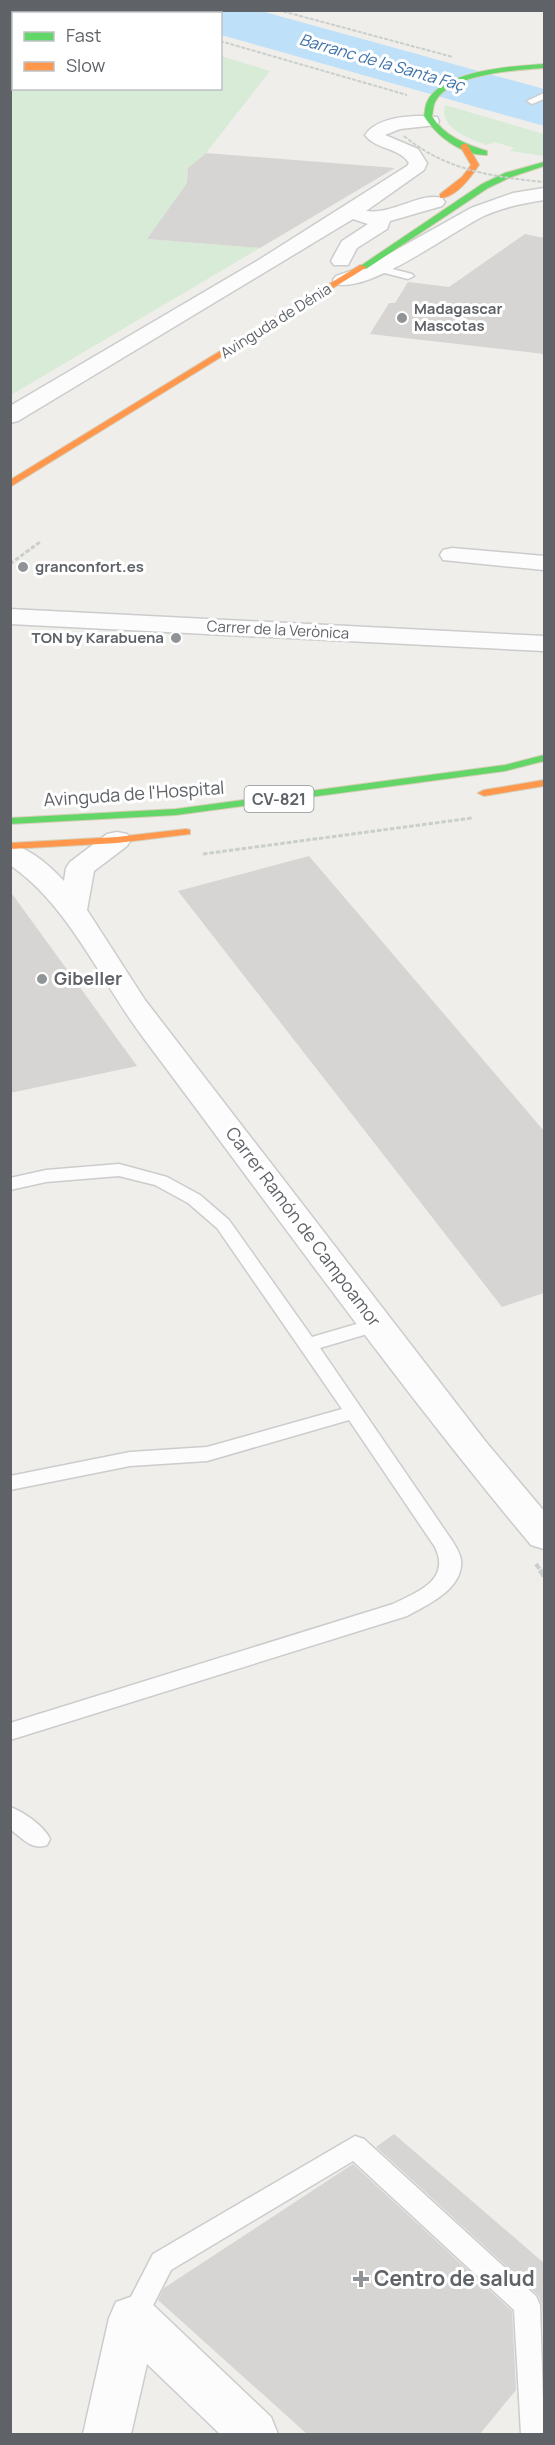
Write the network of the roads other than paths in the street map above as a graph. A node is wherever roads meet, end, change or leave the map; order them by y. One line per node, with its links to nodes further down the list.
1 (544, 66): 4 (main road)
2 (544, 96): 3 (lane)
3 (531, 101)
4 (430, 121): 5 (main road); 9 (street)
5 (464, 146): 6 (main road); 8 (main road, Avinguda de Dénia)
6 (544, 164): 12 (main road, Avinguda de Dénia)
7 (544, 194): 11 (street)
8 (435, 202): 10 (street); 12 (main road, Avinguda de Dénia)
9 (350, 212): 10 (street); 14 (street)
10 (372, 218): 12 (street)
11 (377, 268): 12 (street); 13 (lane)
12 (339, 269): 15 (main road, Avinguda de Dénia)
13 (408, 276)
14 (10, 416)
15 (10, 484)
16 (452, 555): 17 (street)
17 (544, 563)
18 (10, 616): 19 (street, Carrer de la Verònica)
19 (544, 644)
20 (544, 758): 23 (main road, Avinguda de l'Hospital / CV-821)
21 (544, 783): 22 (main road)
22 (467, 796)
23 (10, 821)
24 (199, 830): 25 (main road)
25 (117, 840): 26 (main road); 28 (street)
26 (10, 846)
27 (10, 852): 28 (street, Carrer Ramón de Campoamor)
28 (73, 910): 30 (street, Carrer Ramón de Campoamor)
29 (10, 1184): 31 (lane)
30 (377, 1324): 31 (lane); 34 (street, Carrer Ramón de Campoamor)
31 (308, 1345): 32 (lane)
32 (355, 1412): 33 (lane); 35 (lane)
33 (10, 1483)
34 (544, 1534)
35 (10, 1731)
36 (10, 1816): 37 (lane)
37 (39, 1839)
38 (133, 2318): 39 (street); 40 (street); 41 (lane)
39 (107, 2434)
40 (254, 2434)
41 (534, 2434)

